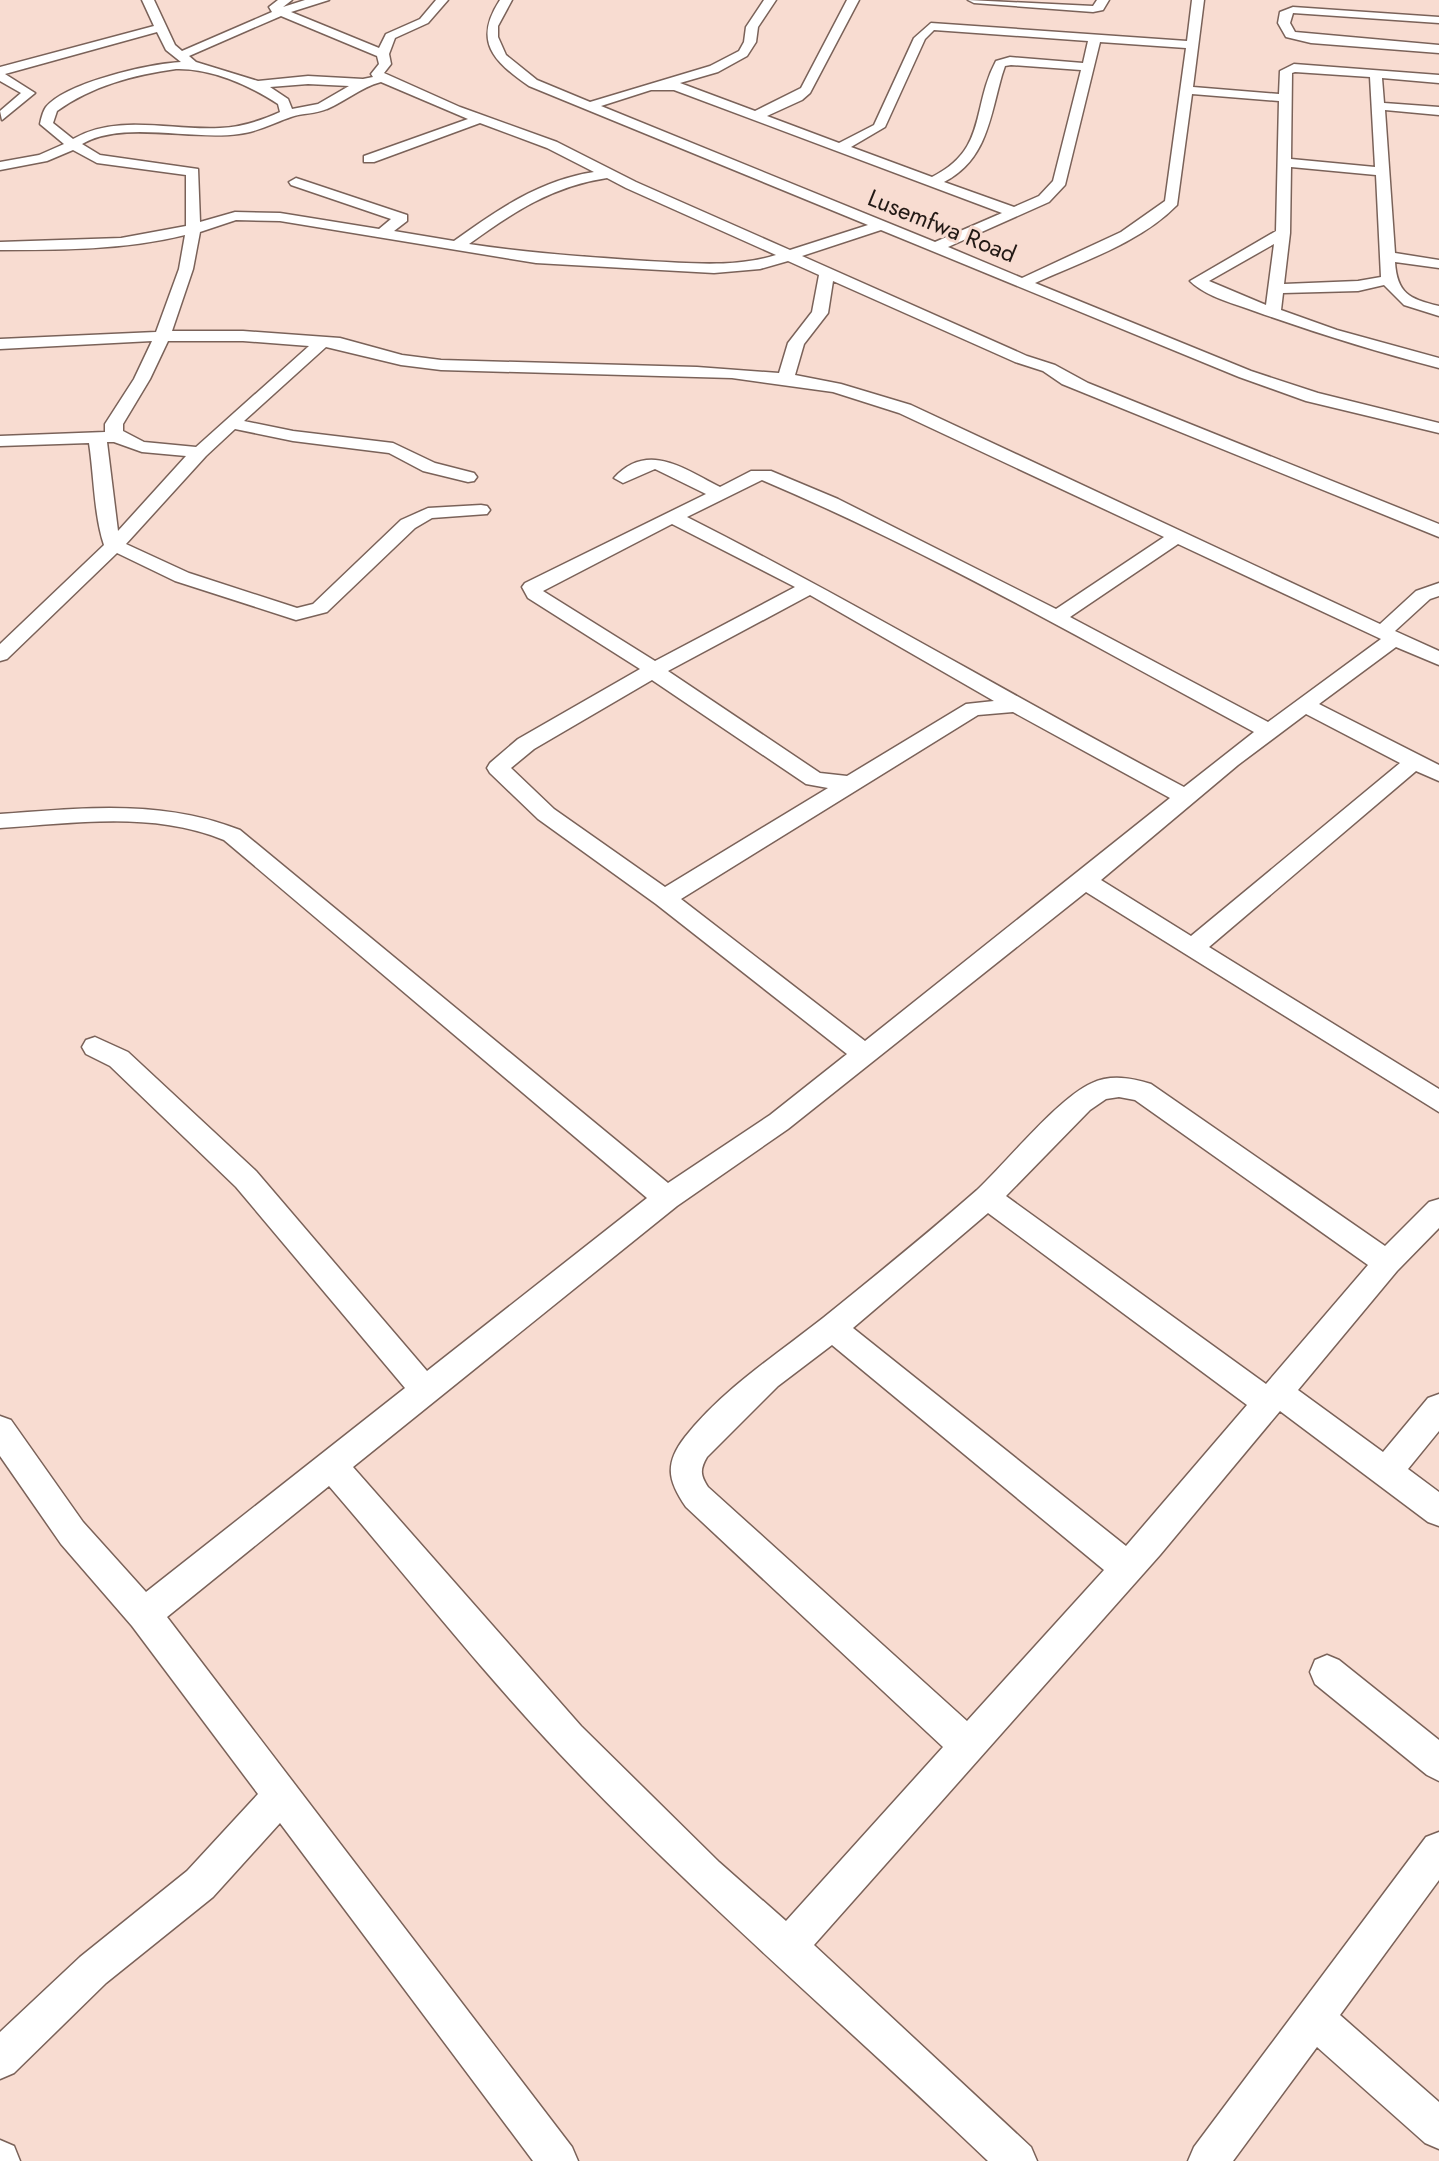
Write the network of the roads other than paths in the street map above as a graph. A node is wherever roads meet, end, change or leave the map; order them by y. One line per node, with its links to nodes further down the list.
1 (148, 0): 13 (street)
2 (323, 0): 10 (street)
3 (442, 0): 17 (street)
4 (506, 0): 30 (street, Lusemfwa Road)
5 (770, 0): 26 (street)
6 (853, 0): 35 (street)
7 (974, 0): 11 (street)
8 (1103, 0): 11 (street)
9 (1198, 0): 15 (street)
10 (284, 6): 17 (street); 18 (street)
11 (1002, 17): 14 (street); 39 (street)
12 (1439, 20): 16 (street)
13 (159, 28): 18 (street); 21 (street)
14 (1095, 38): 15 (street); 20 (street)
15 (1192, 45): 28 (street)
16 (1439, 49)
17 (383, 54): 23 (street)
18 (179, 56): 19 (street)
19 (192, 65): 27 (street); 32 (street)
20 (1086, 67): 46 (street); 47 (street)
21 (0, 73): 36 (street)
22 (1376, 75): 24 (street); 29 (street); 31 (street)
23 (382, 78): 25 (street); 37 (street)
24 (1439, 79)
25 (363, 83): 27 (street); 34 (street)
26 (665, 84): 30 (street); 35 (street)
27 (257, 85): 34 (street)
28 (1185, 90): 29 (street); 60 (street)
29 (1285, 98): 41 (street)
30 (590, 106): 48 (street, Lusemfwa Road)
31 (1379, 106): 33 (street); 43 (street)
32 (51, 109): 36 (street); 38 (street)
33 (1439, 111)
34 (287, 114): 38 (street)
35 (758, 115): 39 (street)
36 (1, 116)
37 (480, 119): 40 (street); 44 (street)
38 (73, 144): 42 (street); 49 (street)
39 (841, 147): 46 (street)
40 (369, 159)
41 (1282, 162): 43 (street); 50 (street)
42 (0, 166)
43 (1382, 172): 56 (street)
44 (608, 174): 53 (street); 55 (street)
45 (296, 182): 51 (street)
46 (933, 182): 47 (street)
47 (1013, 212): 54 (street)
48 (883, 225): 54 (street, Lusemfwa Road); 55 (street)
49 (193, 229): 51 (street); 52 (street); 64 (street)
50 (1283, 233): 61 (street); 63 (street)
51 (381, 234): 53 (street)
52 (0, 246)
53 (457, 246): 55 (street)
54 (937, 247): 60 (street, Lusemfwa Road)
55 (788, 255): 58 (street)
56 (1388, 256): 57 (street); 59 (street)
57 (1439, 264)
58 (827, 274): 68 (street); 80 (street)
59 (1389, 280): 61 (street); 62 (street)
60 (1023, 283): 70 (street, Lusemfwa Road)
61 (1278, 289): 63 (street)
62 (1439, 311)
63 (1273, 313): 67 (street)
64 (162, 336): 65 (street); 66 (street); 72 (street)
65 (321, 343): 68 (street); 69 (street)
66 (0, 344)
67 (1439, 363)
68 (786, 376): 81 (street)
69 (234, 424): 74 (street); 75 (street)
70 (1439, 428)
71 (97, 437): 72 (street); 73 (street); 82 (street)
72 (117, 437): 74 (street)
73 (0, 441)
74 (200, 452): 82 (street)
75 (468, 477)
76 (623, 478): 77 (street)
77 (721, 494): 79 (street); 85 (street)
78 (481, 510): 82 (street)
79 (674, 518): 83 (street); 89 (street)
80 (1439, 531)
81 (1178, 536): 85 (street); 86 (street)
82 (114, 546): 87 (street)
83 (810, 587): 89 (street); 90 (street)
84 (1439, 589): 86 (street)
85 (1056, 618): 92 (street)
86 (1389, 635): 88 (street); 91 (street)
87 (0, 655)
88 (1439, 659)
89 (655, 671): 95 (street); 101 (street)
90 (1018, 705): 96 (street); 97 (street)
91 (1305, 705): 92 (street); 93 (street)
92 (1269, 731): 97 (street)
93 (1415, 761): 94 (street); 102 (street)
94 (1439, 774)
95 (814, 779): 96 (street); 98 (street)
96 (852, 784): 98 (street)
97 (1184, 796): 100 (street)
98 (823, 800): 101 (street)
99 (0, 821): 107 (street)
100 (1085, 881): 102 (street); 104 (street)
101 (664, 898): 104 (street)
102 (1192, 948): 105 (street)
103 (95, 1047): 111 (street)
104 (863, 1053): 107 (street)
105 (1439, 1102)
106 (987, 1197): 109 (street); 110 (street); 112 (street)
107 (667, 1198): 111 (street)
108 (1439, 1210): 109 (street)
109 (1387, 1263): 112 (street)
110 (832, 1328): 118 (street); 121 (street)
111 (425, 1390): 115 (street)
112 (1274, 1398): 116 (street); 118 (street)
113 (1439, 1408): 116 (street)
114 (0, 1430): 119 (street)
115 (332, 1466): 119 (street); 125 (street)
116 (1386, 1472): 117 (street)
117 (1439, 1511)
118 (1126, 1567): 121 (street)
119 (144, 1614): 123 (street)
120 (1327, 1672): 122 (street)
121 (967, 1745): 125 (street)
122 (1439, 1763)
123 (281, 1796): 127 (street); 129 (street)
124 (1439, 1850): 126 (street)
125 (787, 1947): 130 (street)
126 (1315, 2019): 128 (street); 131 (street)
127 (0, 2059)
128 (1439, 2129)
129 (558, 2161)
130 (1017, 2161)
131 (1208, 2161)

